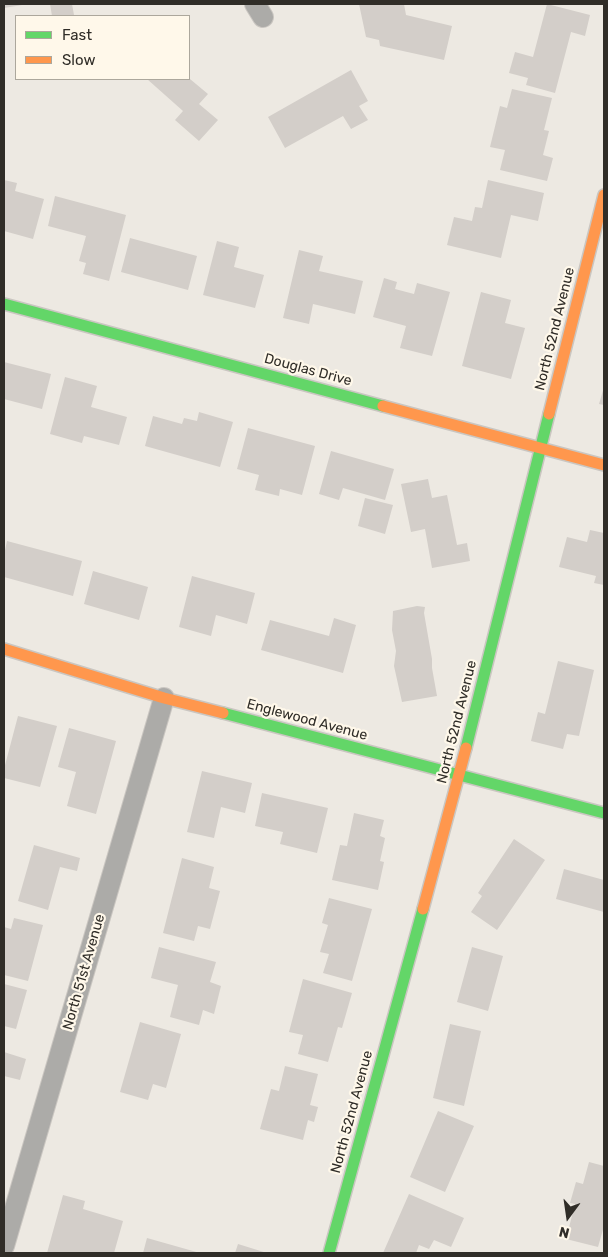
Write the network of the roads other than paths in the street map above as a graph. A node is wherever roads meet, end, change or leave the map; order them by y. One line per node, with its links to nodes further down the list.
1 (604, 195): 3 (street, North 52nd Avenue)
2 (4, 304): 3 (street, Douglas Drive)
3 (540, 448): 4 (street, Douglas Drive); 7 (street, North 52nd Avenue)
4 (604, 465)
5 (4, 649): 6 (street, Englewood Avenue)
6 (164, 698): 7 (street, Englewood Avenue); 9 (street, North 51st Avenue)
7 (459, 776): 8 (street, Englewood Avenue); 10 (street, North 52nd Avenue)
8 (604, 813)
9 (4, 1246)
10 (329, 1253)

